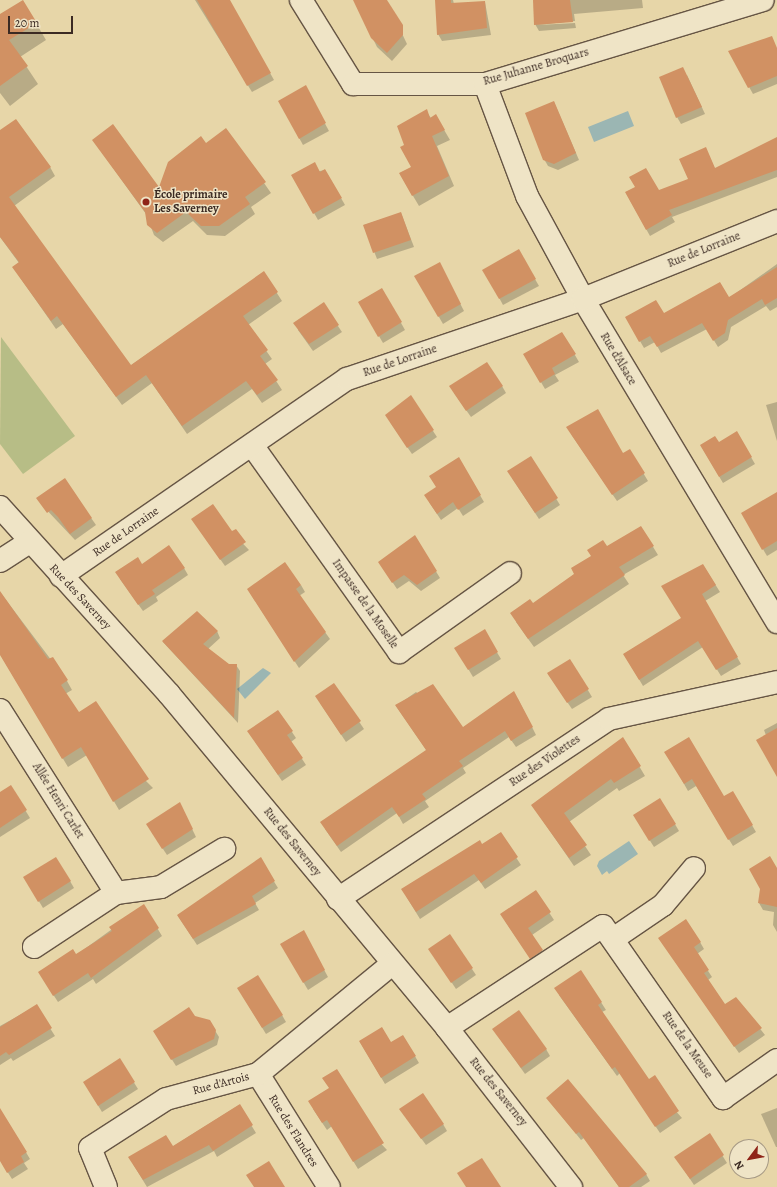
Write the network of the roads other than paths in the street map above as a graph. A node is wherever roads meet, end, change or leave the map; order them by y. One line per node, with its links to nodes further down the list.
1 (301, 0): 3 (street, Rue Juhanne Broquars)
2 (763, 0): 3 (street, Rue Juhanne Broquars)
3 (485, 84): 5 (street, Rue d'Alsace)
4 (777, 221): 5 (street, Rue de Lorraine)
5 (583, 299): 6 (street, Rue de Lorraine); 12 (street, Rue d'Alsace)
6 (252, 445): 10 (street, Impasse de la Moselle); 11 (street, Rue de Lorraine)
7 (0, 507): 8 (street, Rue des Saverney)
8 (30, 542): 9 (street); 11 (street, Rue des Saverney)
9 (0, 561)
10 (510, 573)
11 (61, 576): 18 (street, Rue des Saverney)
12 (777, 622)
13 (777, 682): 18 (street, Rue des Violettes)
14 (0, 710): 17 (street, Allée Henri Carlet)
15 (224, 849): 17 (street)
16 (694, 868): 19 (street)
17 (116, 893): 20 (street)
18 (338, 898): 21 (street, Rue des Saverney)
19 (613, 939): 22 (street, Rue de la Meuse); 23 (street, Rue de la Meuse)
20 (34, 947)
21 (392, 964): 22 (street, Rue des Saverney); 24 (street, Rue d'Artois)
22 (447, 1028): 27 (street, Rue des Saverney)
23 (777, 1060)
24 (258, 1074): 25 (street, Rue d'Artois); 26 (street, Rue des Flandres)
25 (106, 1187)
26 (329, 1187)
27 (572, 1187)

